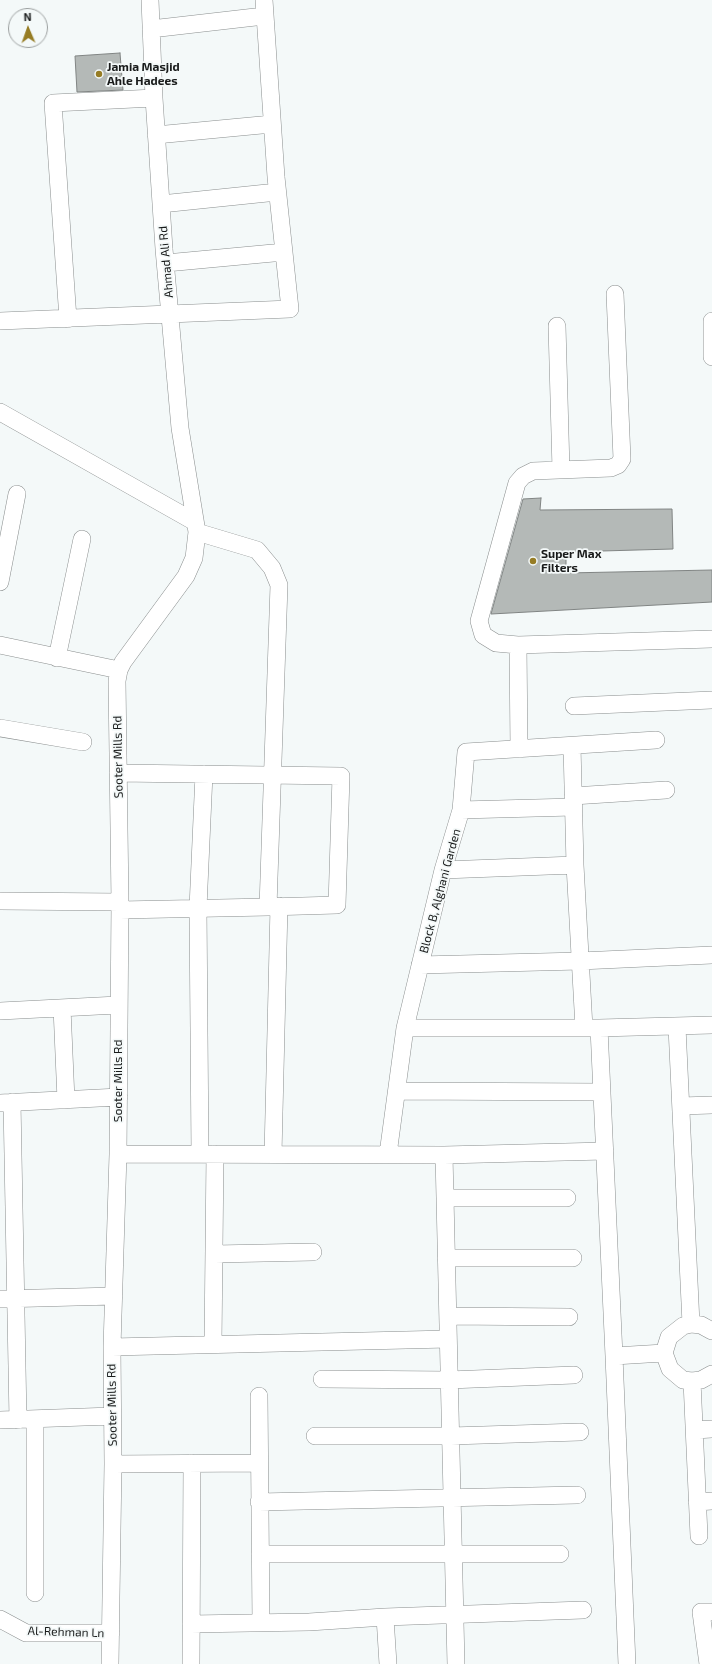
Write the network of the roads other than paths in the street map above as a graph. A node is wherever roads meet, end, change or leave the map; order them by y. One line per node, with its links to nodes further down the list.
1 (150, 0): 3 (street, Ahmad Ali Rd)
2 (264, 8): 3 (street); 5 (street)
3 (151, 29): 4 (street, Ahmad Ali Rd)
4 (154, 98): 6 (street, Ahmad Ali Rd); 13 (street)
5 (272, 124): 6 (street); 7 (street)
6 (156, 135): 8 (street, Ahmad Ali Rd)
7 (278, 192): 8 (street); 9 (street)
8 (161, 204): 10 (street, Ahmad Ali Rd)
9 (284, 252): 10 (street); 12 (street)
10 (166, 263): 12 (street, Ahmad Ali Rd)
11 (615, 294): 19 (street)
12 (170, 315): 13 (street); 21 (street, Ahmad Ali Rd)
13 (68, 318): 14 (street)
14 (0, 321)
15 (712, 321): 17 (street)
16 (557, 326): 19 (street)
17 (712, 357)
18 (0, 412): 21 (street)
19 (561, 470): 26 (street)
20 (17, 494): 23 (street)
21 (196, 527): 28 (street, Sooter Mills Rd); 38 (street)
22 (82, 540): 27 (street)
23 (0, 582)
24 (712, 639): 26 (street)
25 (0, 645): 27 (street)
26 (518, 645): 35 (street)
27 (57, 658): 28 (street)
28 (119, 670): 36 (street, Sooter Mills Rd)
29 (712, 700): 30 (street)
30 (574, 706)
31 (0, 728): 33 (street)
32 (656, 740): 34 (street)
33 (83, 742)
34 (572, 746): 35 (street); 40 (street)
35 (519, 749): 41 (street, Block B, Alghani Garden)
36 (118, 773): 37 (street); 45 (street, Sooter Mills Rd)
37 (204, 774): 38 (street); 47 (street)
38 (272, 775): 46 (street); 46 (street)
39 (666, 790): 40 (street)
40 (573, 801): 41 (street); 42 (street)
41 (461, 810): 43 (street, Block B, Alghani Garden)
42 (575, 865): 43 (street); 49 (street)
43 (443, 870): 50 (street, Block B, Alghani Garden)
44 (0, 901): 45 (street)
45 (120, 906): 47 (street); 51 (street, Sooter Mills Rd)
46 (273, 906): 47 (street); 68 (street)
47 (198, 908): 67 (street)
48 (712, 955): 49 (street)
49 (580, 961): 50 (street); 57 (street)
50 (420, 965): 56 (street, Block B, Alghani Garden)
51 (118, 1005): 52 (street); 60 (street, Sooter Mills Rd)
52 (62, 1008): 53 (street); 61 (street)
53 (0, 1011)
54 (712, 1025): 55 (street)
55 (678, 1027): 57 (street); 64 (street)
56 (405, 1028): 57 (street); 58 (street, Block B, Alghani Garden)
57 (591, 1028): 59 (street)
58 (397, 1090): 59 (street); 69 (street, Block B, Alghani Garden)
59 (602, 1092): 65 (street)
60 (119, 1097): 61 (street); 66 (street, Sooter Mills Rd)
61 (66, 1100): 62 (street)
62 (6, 1103): 78 (street)
63 (712, 1104): 64 (street)
64 (681, 1106): 81 (street)
65 (605, 1151): 70 (street); 87 (street)
66 (118, 1154): 67 (street); 77 (street, Sooter Mills Rd)
67 (207, 1154): 68 (street); 74 (street)
68 (273, 1154): 69 (street)
69 (388, 1154): 70 (street)
70 (444, 1155): 71 (street)
71 (445, 1198): 72 (street); 75 (street)
72 (567, 1198)
73 (313, 1252): 74 (street)
74 (215, 1254): 84 (street)
75 (446, 1258): 76 (street); 79 (street)
76 (573, 1258)
77 (114, 1296): 78 (street); 85 (street, Sooter Mills Rd)
78 (8, 1298): 97 (street)
79 (448, 1316): 80 (street); 83 (street)
80 (569, 1317)
81 (691, 1324): 82 (street); 86 (street)
82 (712, 1331)
83 (448, 1339): 84 (street); 91 (street)
84 (214, 1344): 85 (street)
85 (112, 1347): 94 (street, Sooter Mills Rd)
86 (664, 1353): 87 (street); 92 (street)
87 (614, 1356): 127 (street)
88 (712, 1374): 92 (street)
89 (574, 1375): 91 (street)
90 (322, 1379): 91 (street)
91 (449, 1380): 102 (street)
92 (692, 1382): 99 (street)
93 (259, 1396): 104 (street)
94 (112, 1416): 95 (street); 105 (street, Sooter Mills Rd)
95 (35, 1419): 97 (street); 114 (street)
96 (0, 1420): 97 (street)
97 (18, 1420)
98 (712, 1429): 99 (street)
99 (695, 1430): 109 (street)
100 (580, 1432): 102 (street)
101 (315, 1436): 102 (street)
102 (451, 1436): 107 (street)
103 (192, 1463): 104 (street); 105 (street); 121 (street)
104 (258, 1463): 108 (street)
105 (113, 1464): 122 (street, Sooter Mills Rd)
106 (577, 1495): 107 (street)
107 (452, 1497): 108 (street); 112 (street)
108 (259, 1502): 111 (street)
109 (705, 1502): 110 (street)
110 (699, 1536)
111 (260, 1554): 112 (street); 120 (street)
112 (454, 1554): 113 (street); 117 (street)
113 (560, 1554)
114 (35, 1593)
115 (583, 1610): 117 (street)
116 (712, 1612): 128 (street)
117 (455, 1616): 118 (street); 126 (street)
118 (385, 1617): 120 (street); 125 (street)
119 (0, 1619): 122 (street, Al-Rehman Ln)
120 (261, 1623): 121 (street)
121 (191, 1624): 124 (street)
122 (110, 1633): 123 (street, Sooter Mills Rd)
123 (110, 1664)
124 (191, 1664)
125 (388, 1664)
126 (456, 1664)
127 (627, 1664)
128 (708, 1664)

